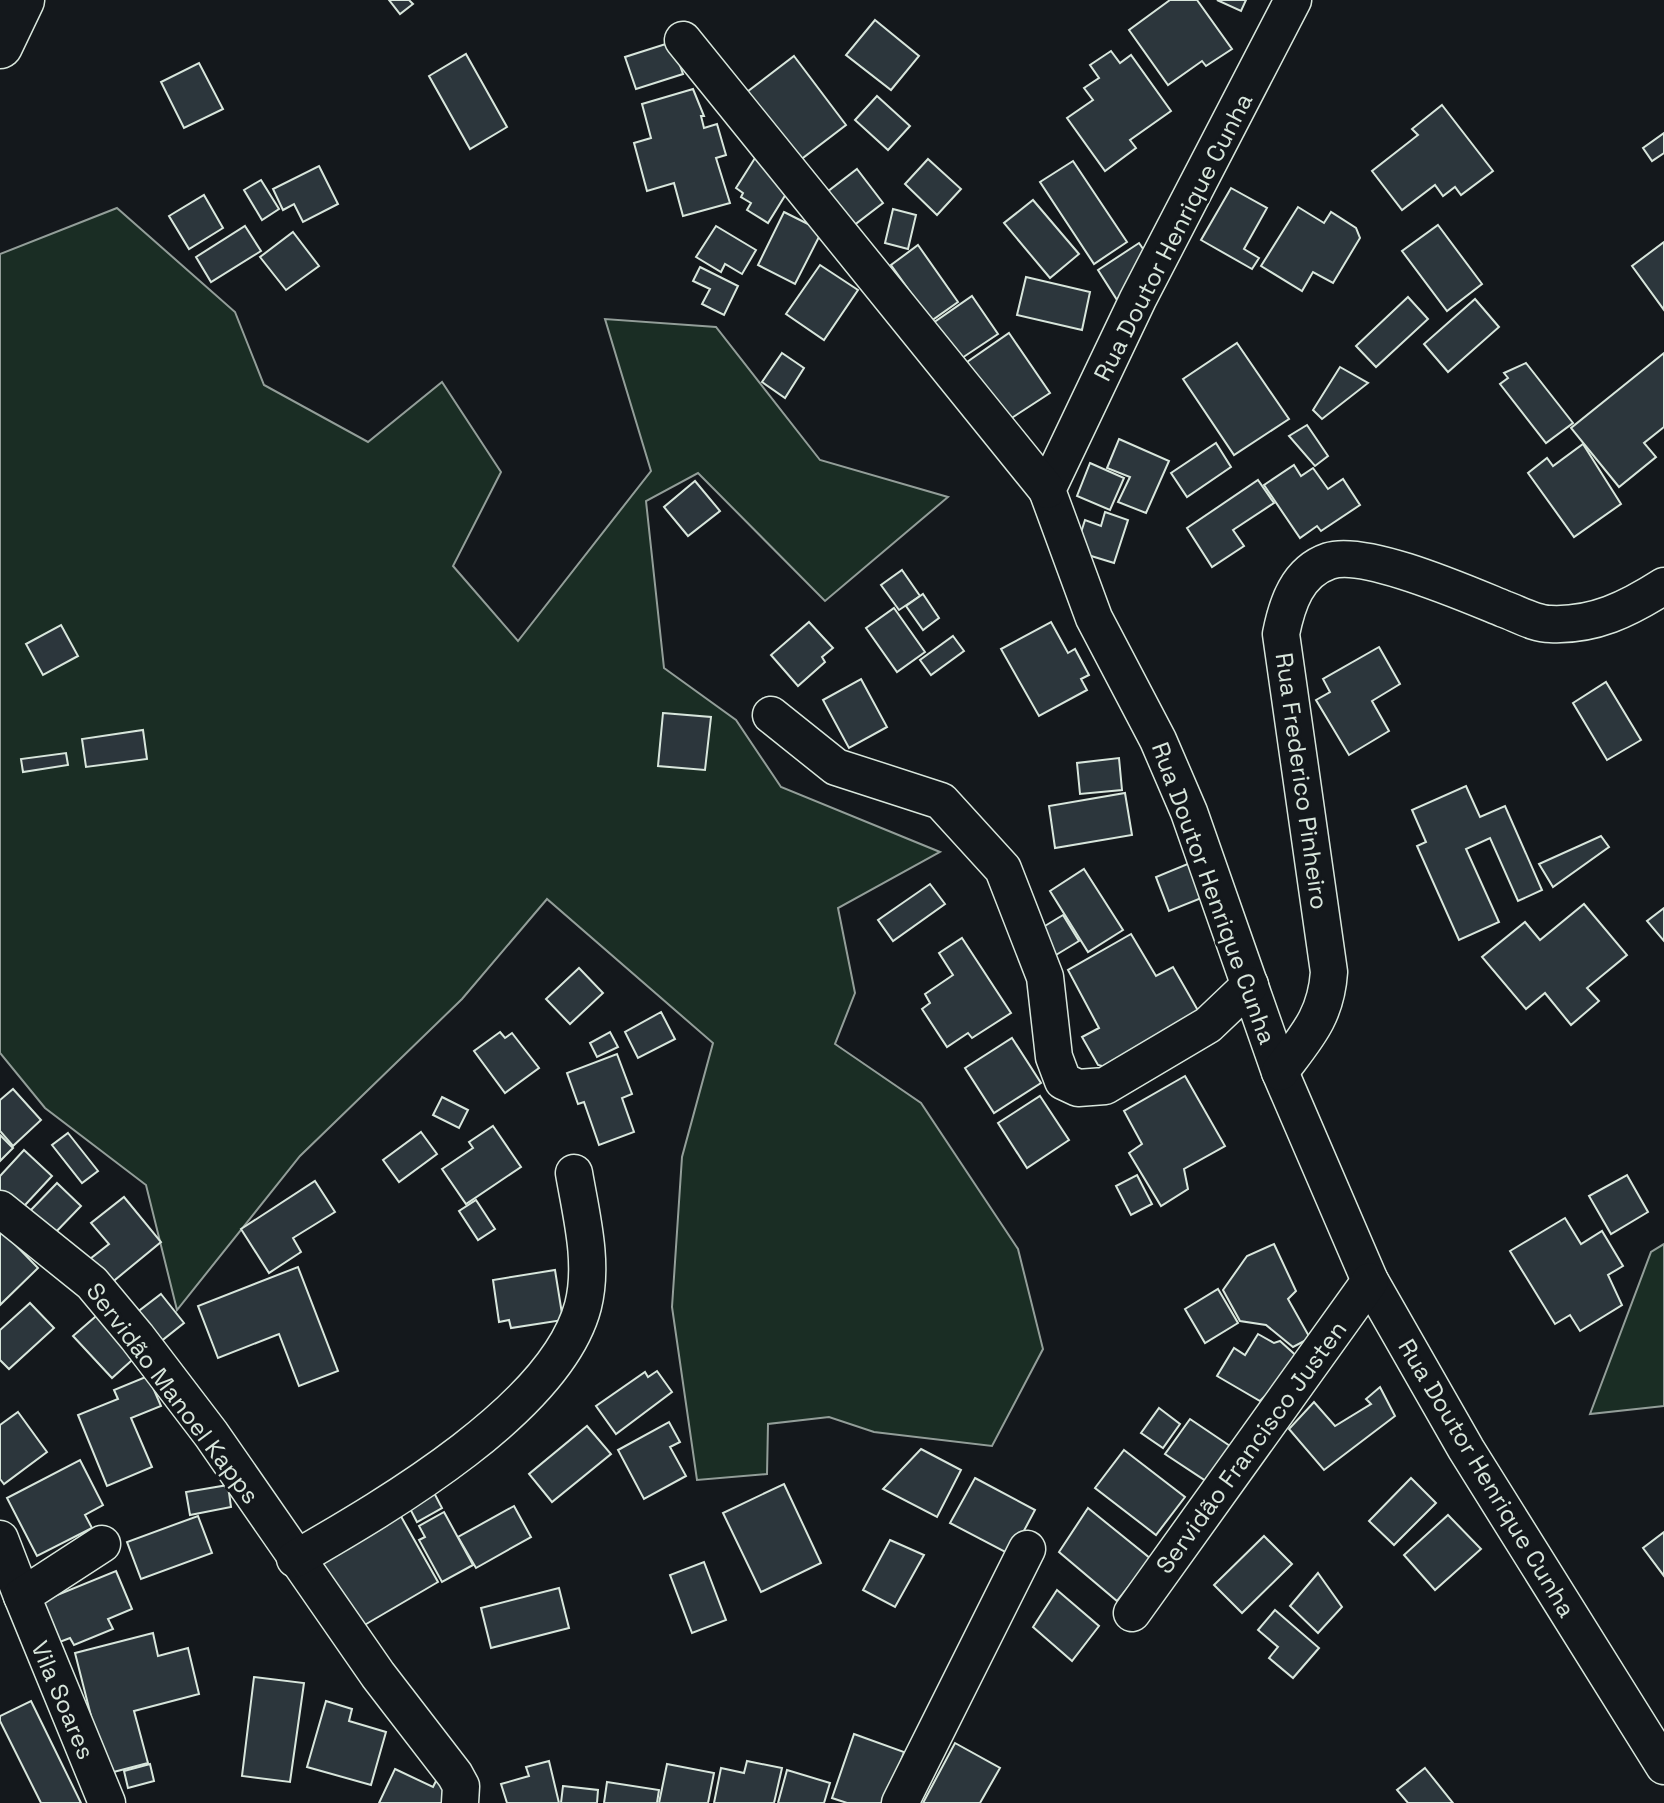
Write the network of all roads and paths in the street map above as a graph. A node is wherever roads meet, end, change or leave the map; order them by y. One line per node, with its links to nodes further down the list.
1 (22, 0): 4 (main road)
2 (1293, 0): 5 (street, Rua Doutor Henrique Cunha)
3 (683, 40): 5 (street)
4 (0, 46)
5 (1047, 490): 8 (street, Rua Doutor Henrique Cunha)
6 (1664, 586): 9 (street, Rua Frederico Pinheiro)
7 (771, 715): 8 (street)
8 (1250, 985): 9 (street, Rua Doutor Henrique Cunha)
9 (1280, 1072): 12 (street, Rua Doutor Henrique Cunha)
10 (574, 1173): 16 (street)
11 (0, 1209): 16 (street, Servidão Manoel Kapps)
12 (1370, 1281): 18 (street, Servidão Francisco Justen); 19 (street, Rua Doutor Henrique Cunha)
13 (0, 1539): 17 (street, Vila Soares)
14 (102, 1544): 17 (street)
15 (1027, 1549): 22 (street)
16 (295, 1559): 21 (street, Servidão Manoel Kapps)
17 (22, 1596): 20 (street, Vila Soares)
18 (1132, 1613)
19 (1664, 1766)
20 (107, 1803)
21 (460, 1803)
22 (900, 1803)

